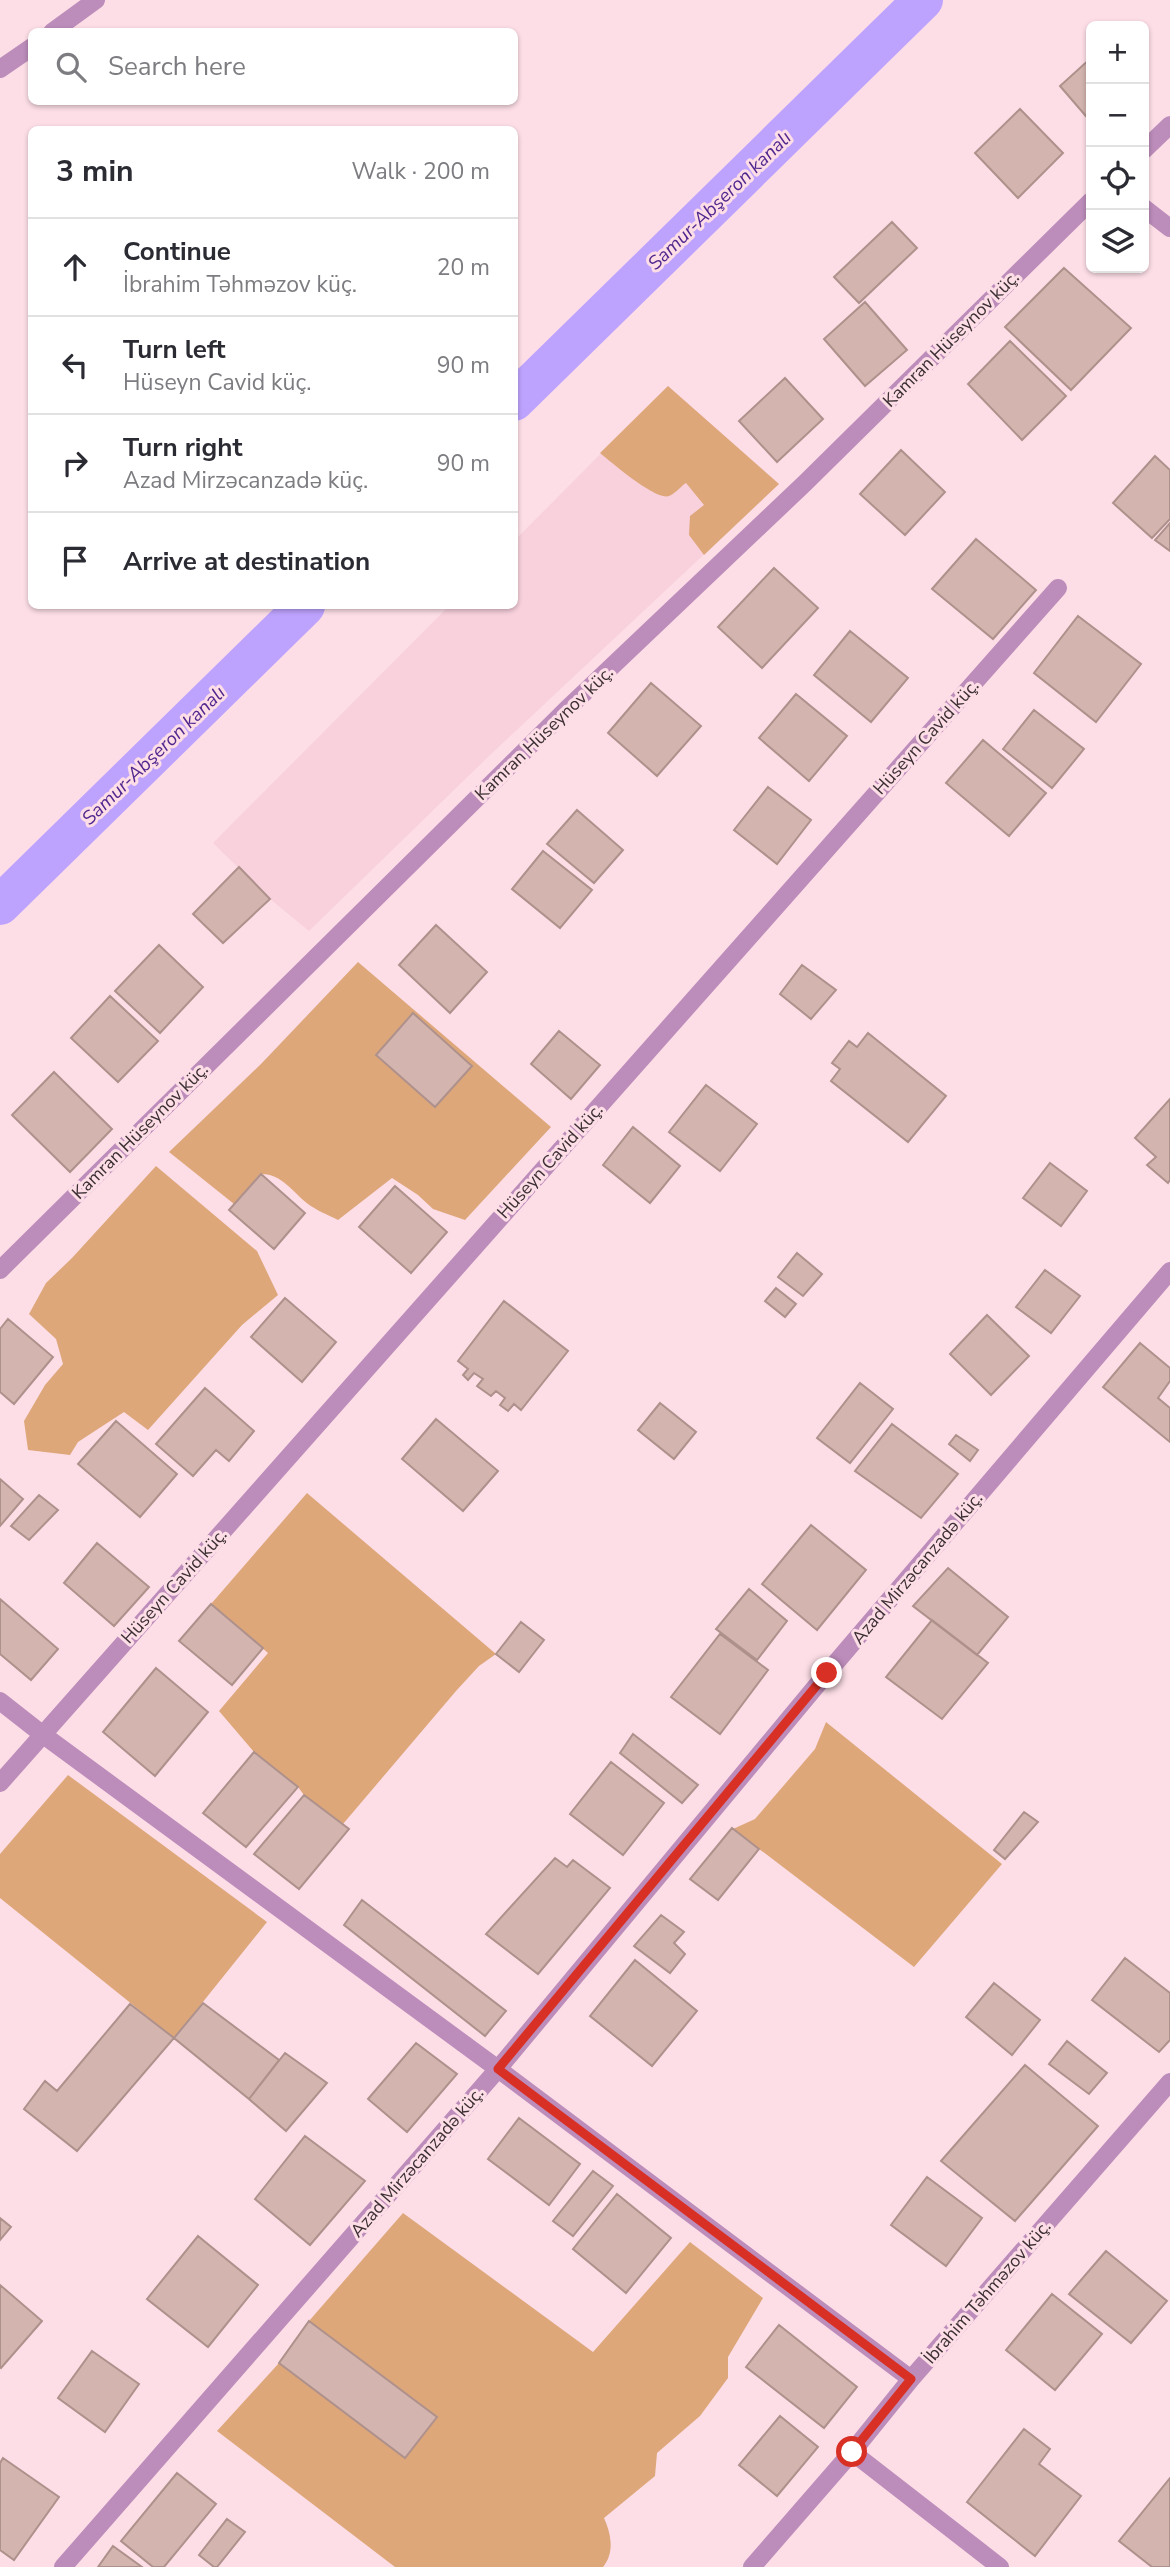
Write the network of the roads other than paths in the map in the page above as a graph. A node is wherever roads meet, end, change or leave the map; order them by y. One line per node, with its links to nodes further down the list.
1 (96, 0): 2 (street)
2 (58, 28)
3 (28, 50): 4 (street)
4 (0, 69)
5 (1170, 125): 6 (street)
6 (1147, 147)
7 (1086, 206): 11 (street, Kamran Hüseynov küç.)
8 (1147, 210): 9 (street)
9 (1170, 228)
10 (1058, 589): 14 (street, Hüseyn Cavid küç.)
11 (0, 1270)
12 (1170, 1271): 16 (street, Azad Mirzəcanzadə küç.)
13 (0, 1701): 14 (street)
14 (42, 1734): 15 (street, Hüseyn Cavid küç.); 16 (street)
15 (0, 1783)
16 (498, 2069): 18 (street); 20 (street, Azad Mirzəcanzadə küç.)
17 (1170, 2082): 18 (street, İbrahim Təhməzov küç.)
18 (911, 2379): 19 (street, İbrahim Təhməzov küç.)
19 (852, 2452): 21 (street, İbrahim Təhməzov küç.); 22 (street)
20 (63, 2567)
21 (752, 2567)
22 (1000, 2567)

